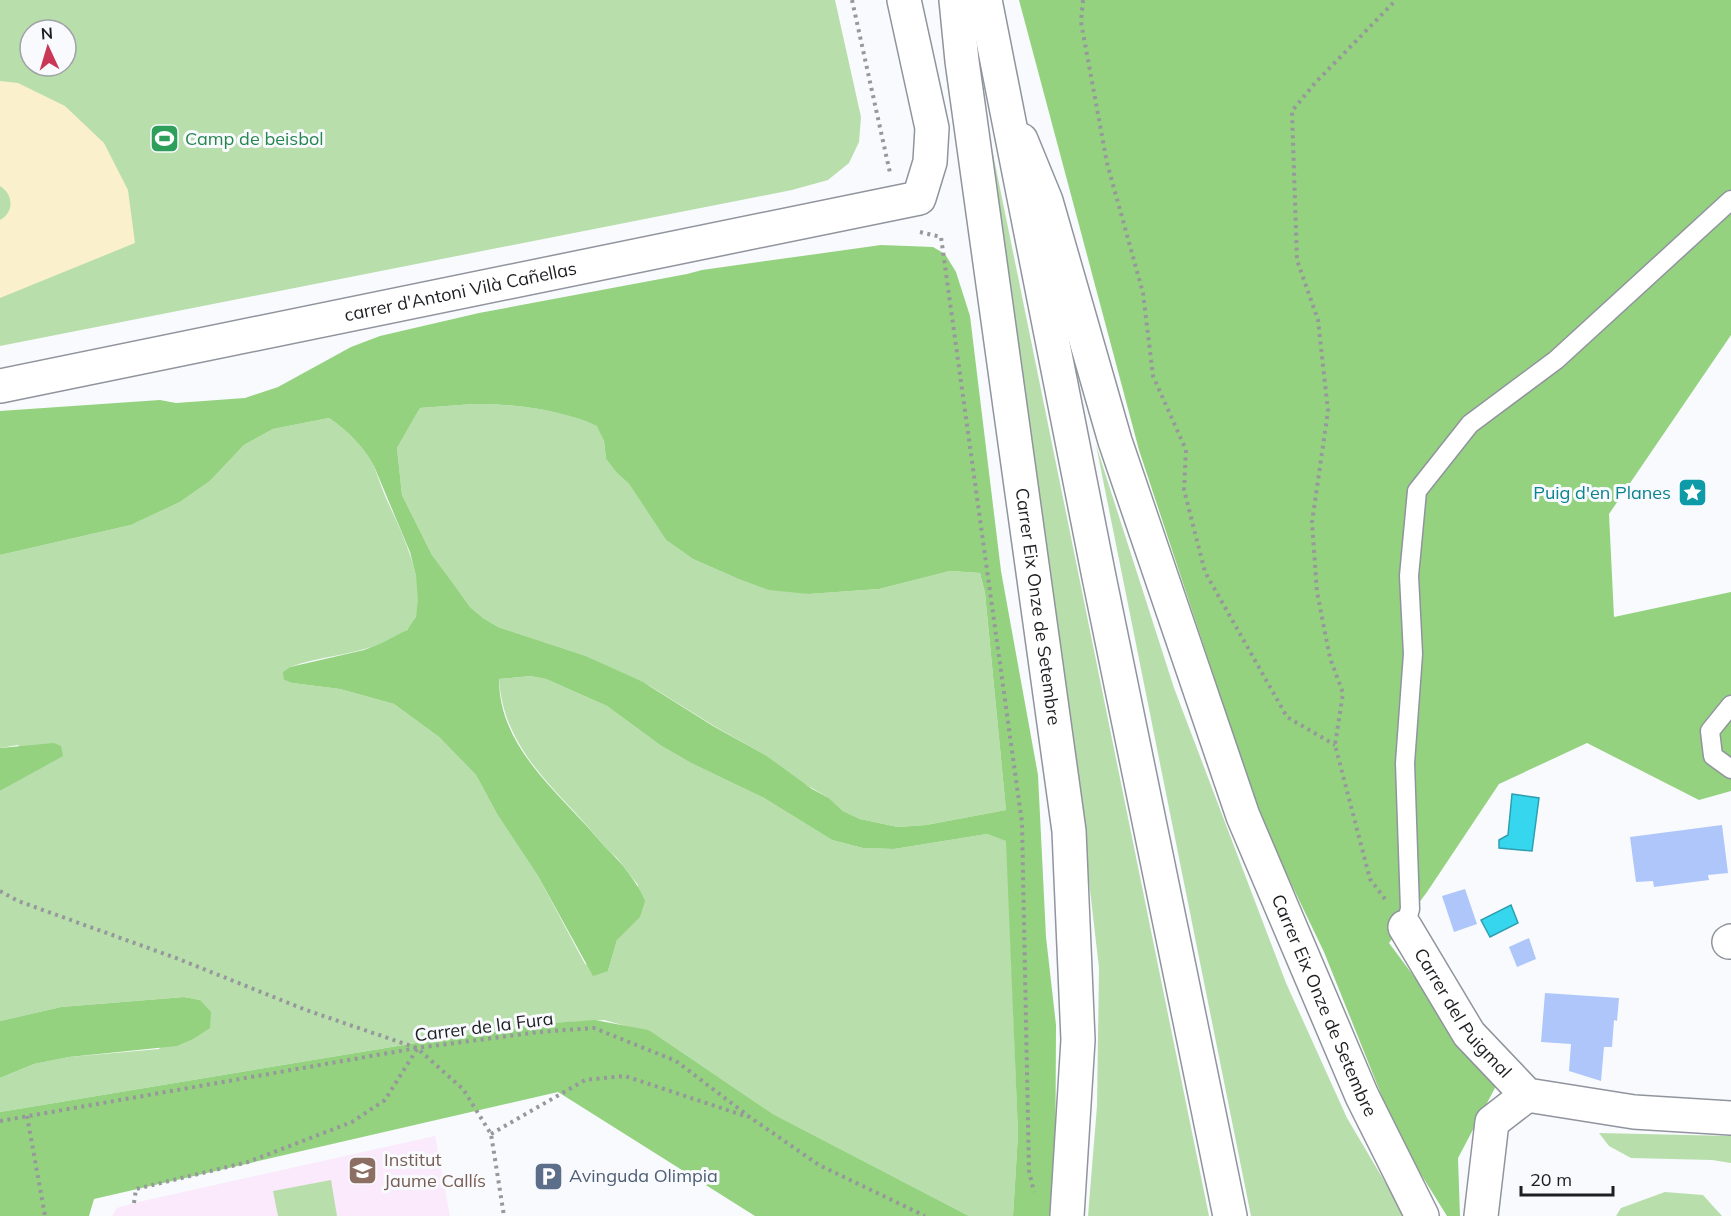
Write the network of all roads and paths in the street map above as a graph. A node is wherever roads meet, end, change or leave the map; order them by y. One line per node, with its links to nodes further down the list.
1 (852, 0): 8 (path)
2 (904, 0): 8 (street)
3 (956, 0): 28 (street, Carrer Eix Onze de Setembre)
4 (985, 0): 7 (street, Carrer Eix Onze de Setembre)
5 (1083, 0): 12 (path)
6 (1396, 0): 12 (path)
7 (1008, 108): 29 (street, Carrer Eix Onze de Setembre); 30 (street, Carrer Eix Onze de Setembre)
8 (908, 200): 10 (street, carrer d'Antoni Vilà Cañellas); 23 (path)
9 (1731, 200): 15 (lane)
10 (0, 386)
11 (1731, 705): 13 (lane)
12 (1335, 745): 15 (path)
13 (1731, 769)
14 (0, 891): 16 (path)
15 (1405, 927): 17 (street, Carrer del Puigmal)
16 (417, 1048): 18 (path, Carrer de la Fura); 19 (path, Carrer de la Fura); 22 (path); 24 (path)
17 (1527, 1095): 20 (street, Carrer del Puigmal); 31 (street, Carrer del Puigmal)
18 (27, 1116): 21 (path, Carrer de la Fura); 25 (path)
19 (751, 1118): 22 (path); 27 (path, Carrer de la Fura)
20 (1731, 1118)
21 (0, 1121)
22 (492, 1134): 26 (path)
23 (1035, 1194)
24 (134, 1203)
25 (45, 1216)
26 (504, 1216)
27 (925, 1216)
28 (1067, 1216)
29 (1230, 1216)
30 (1422, 1216)
31 (1481, 1216)

